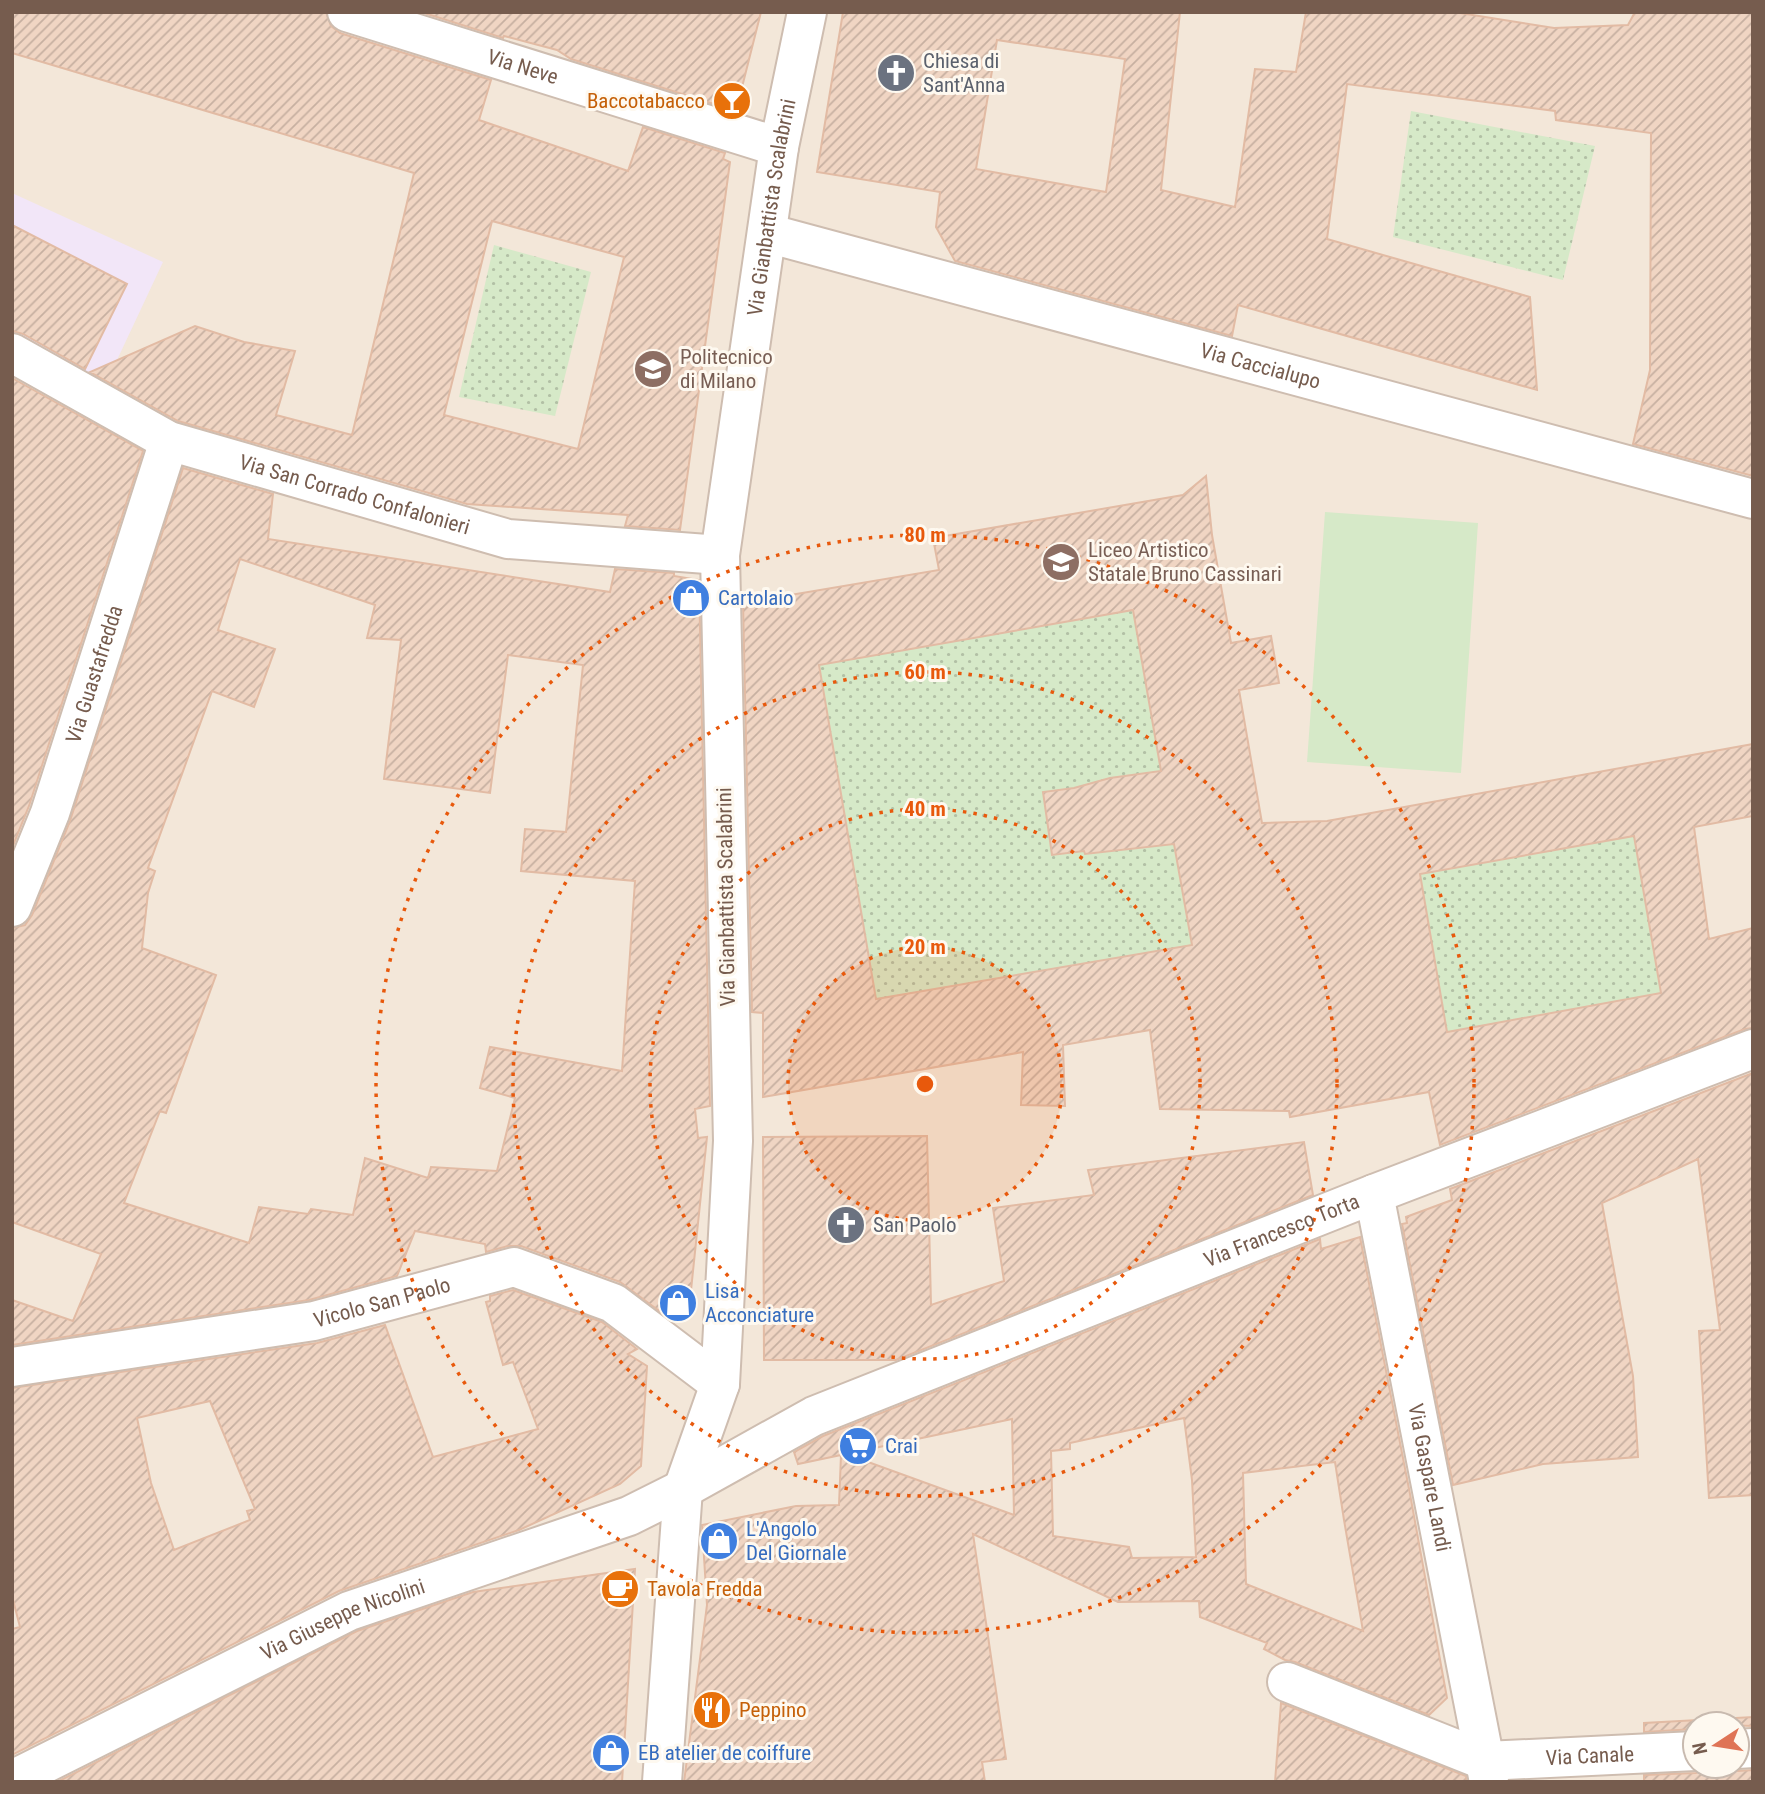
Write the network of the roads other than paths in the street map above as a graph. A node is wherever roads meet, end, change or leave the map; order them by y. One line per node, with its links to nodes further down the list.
1 (347, 12): 3 (street, Via Neve)
2 (807, 12): 3 (street, Via Gianbattista Scalabrini)
3 (779, 147): 4 (street, Via Gianbattista Scalabrini)
4 (767, 233): 7 (street, Via Caccialupo); 8 (street, Via Gianbattista Scalabrini)
5 (12, 353): 6 (street, Via San Corrado Confalonieri)
6 (169, 441): 8 (street, Via San Corrado Confalonieri); 9 (street, Via Guastafredda)
7 (1753, 499)
8 (720, 555): 13 (street, Via Gianbattista Scalabrini)
9 (12, 907)
10 (1753, 1049): 11 (street, Via Francesco Torta)
11 (1374, 1194): 14 (street, Via Francesco Torta); 17 (street, Via Gaspare Landi)
12 (12, 1367): 13 (street, Vicolo San Paolo)
13 (720, 1384): 14 (street, Via Gianbattista Scalabrini)
14 (683, 1489): 18 (street, Via Giuseppe Nicolini); 19 (street, Via Gianbattista Scalabrini)
15 (1287, 1682): 17 (street)
16 (1681, 1752): 17 (street, Via Canale)
17 (1488, 1771)
18 (12, 1780)
19 (662, 1782)

